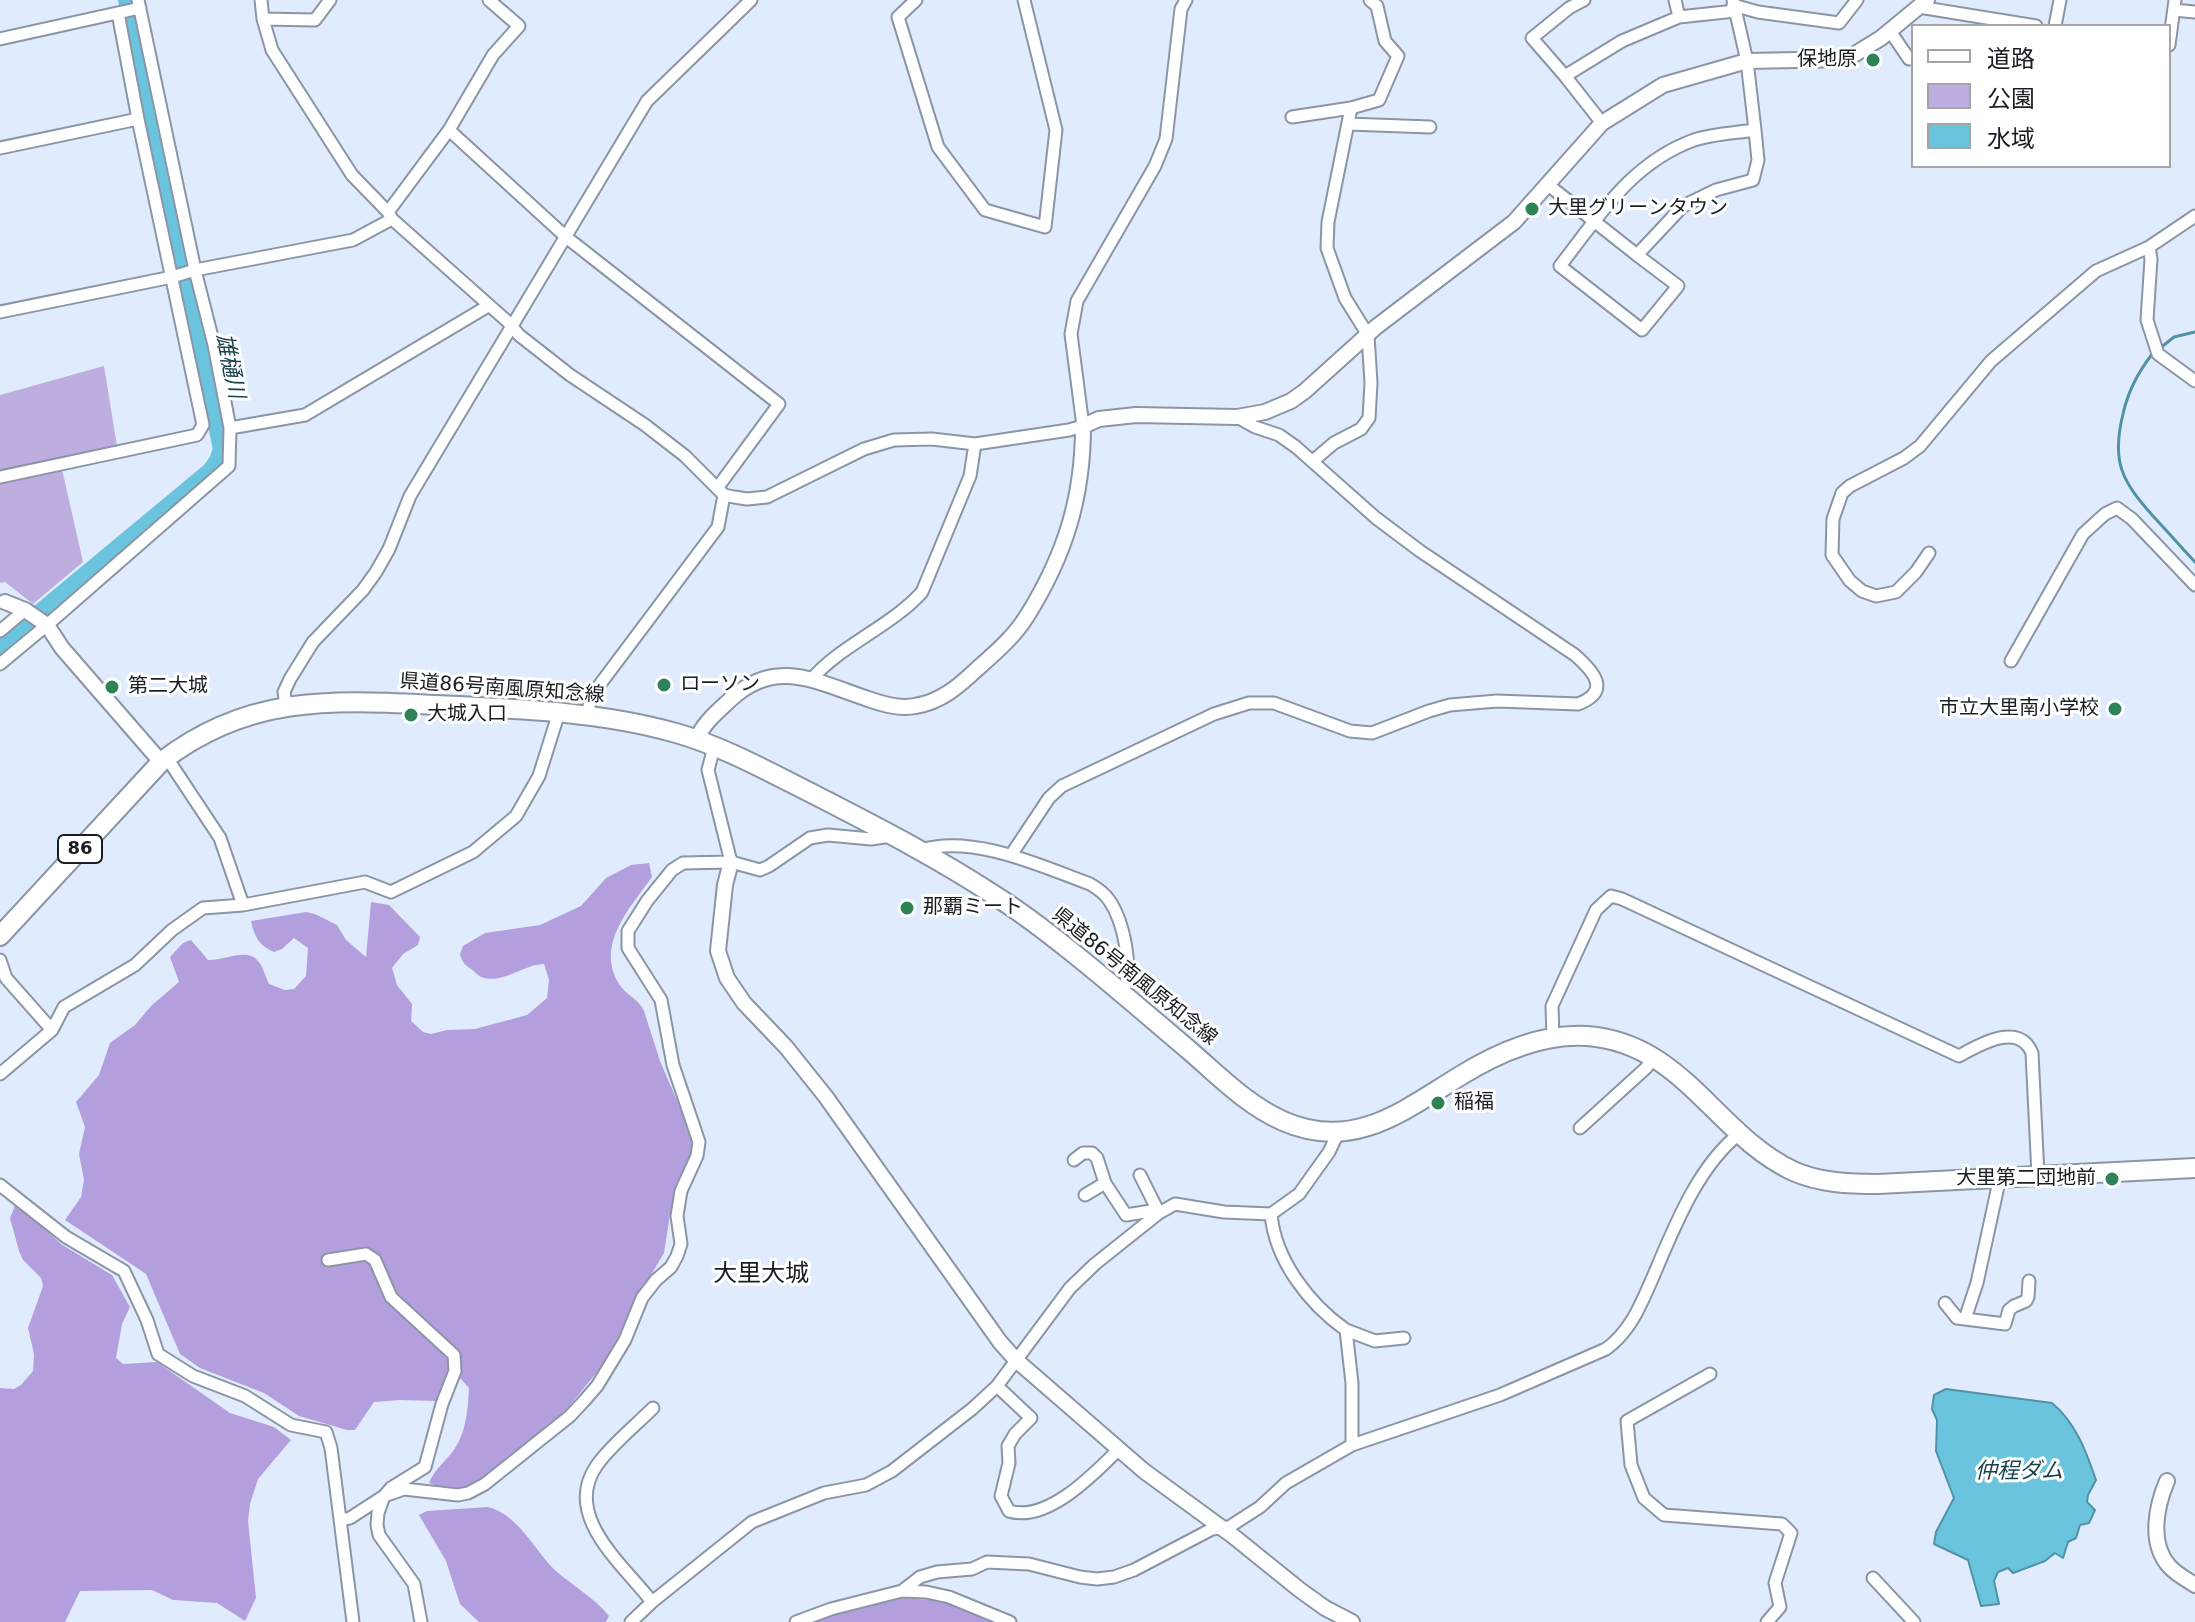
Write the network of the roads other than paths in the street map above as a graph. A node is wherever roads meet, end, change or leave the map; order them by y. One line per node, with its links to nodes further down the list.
1 (261, 0): 19 (street)
2 (330, 0): 19 (street)
3 (489, 0): 35 (street)
4 (751, 0): 42 (street)
5 (916, 0): 6 (street)
6 (1024, 0)
7 (1186, 0): 53 (street)
8 (1370, 0): 29 (street)
9 (1584, 0): 28 (street)
10 (1675, 0): 18 (street)
11 (1857, 0): 14 (street)
12 (2060, 0): 22 (street)
13 (1923, 4): 20 (street); 24 (street)
14 (1734, 5): 18 (street); 27 (street)
15 (2174, 5): 17 (street); 23 (street)
16 (131, 8): 25 (street); 31 (street); 45 (street)
17 (2195, 12)
18 (1679, 17): 28 (street)
19 (263, 19): 39 (street)
20 (1990, 22): 21 (street)
21 (2013, 24)
22 (2055, 24)
23 (2171, 29)
24 (1890, 31): 26 (street); 27 (street)
25 (0, 39)
26 (1911, 59)
27 (1747, 61): 32 (street); 36 (street)
28 (1565, 76): 32 (street)
29 (1351, 108): 30 (street); 33 (street)
30 (1292, 117)
31 (138, 119): 37 (street); 46 (street)
32 (1602, 123): 38 (street)
33 (1348, 124): 34 (street); 50 (street)
34 (1430, 127)
35 (449, 130): 39 (street); 42 (street)
36 (1755, 130): 41 (street); 44 (street)
37 (0, 148)
38 (1547, 184): 41 (street); 50 (street)
39 (390, 216): 45 (street); 47 (street)
40 (2195, 216): 43 (street)
41 (1595, 222): 44 (street); 44 (street)
42 (566, 237): 49 (street); 58 (street)
43 (2149, 247): 51 (street); 59 (street)
44 (1637, 255)
45 (193, 270): 46 (street); 54 (street)
46 (175, 276): 48 (street); 57 (street)
47 (488, 306): 49 (street); 54 (street)
48 (0, 312)
49 (512, 328): 58 (street); 68 (street)
50 (1368, 335): 52 (street); 56 (street)
51 (2195, 381)
52 (1237, 417): 53 (street); 56 (street)
53 (1083, 426): 55 (street); 67 (street)
54 (230, 428): 63 (street)
55 (975, 444): 58 (street); 67 (street)
56 (1314, 460): 75 (street)
57 (0, 477)
58 (721, 491): 70 (street)
59 (1929, 553)
60 (2195, 585): 65 (street)
61 (2, 600): 62 (street)
62 (27, 611): 63 (street); 64 (street)
63 (45, 624): 66 (street); 72 (street)
64 (0, 631)
65 (2011, 661)
66 (0, 664)
67 (811, 680): 71 (street)
68 (286, 706): 69 (main road, 県道86号南風原知念線 / 86); 72 (main road, 県道86号南風原知念線 / 86)
69 (559, 712): 70 (main road, 県道86号南風原知念線 / 86); 77 (street)
70 (587, 714): 71 (main road, 県道86号南風原知念線 / 86)
71 (705, 744): 73 (main road, 県道86号南風原知念線 / 86); 76 (street)
72 (164, 760): 77 (street); 78 (main road, 県道86号南風原知念線 / 86)
73 (891, 836): 74 (main road, 県道86号南風原知念線 / 86); 76 (street)
74 (921, 851): 75 (street); 80 (main road, 県道86号南風原知念線 / 86)
75 (1011, 855): 80 (street)
76 (731, 862): 104 (street); 111 (street)
77 (243, 905): 81 (street)
78 (0, 936)
79 (0, 960): 81 (street)
80 (1122, 993): 86 (main road, 県道86号南風原知念線 / 86)
81 (52, 1030): 84 (street)
82 (1553, 1037): 83 (main road, 県道86号南風原知念線 / 86); 86 (main road, 県道86号南風原知念線 / 86); 91 (street)
83 (1654, 1057): 85 (street); 87 (main road, 県道86号南風原知念線 / 86)
84 (0, 1074)
85 (1580, 1128)
86 (1338, 1133): 97 (street)
87 (1740, 1133): 92 (main road, 県道86号南風原知念線 / 86); 108 (street)
88 (1074, 1160): 93 (street)
89 (2195, 1168): 91 (main road, 県道86号南風原知念線 / 86)
90 (1140, 1175): 96 (street)
91 (2038, 1175): 92 (main road, 県道86号南風原知念線 / 86)
92 (2000, 1177): 101 (street)
93 (1105, 1183): 95 (street); 96 (street)
94 (0, 1185): 112 (street)
95 (1085, 1195)
96 (1158, 1211): 97 (street); 104 (street)
97 (1271, 1214): 102 (street)
98 (328, 1260): 111 (street)
99 (2029, 1281): 101 (street)
100 (1945, 1303): 101 (street)
101 (1965, 1319)
102 (1346, 1330): 103 (street); 108 (street)
103 (1404, 1338)
104 (1016, 1360): 106 (street); 109 (street)
105 (1710, 1374): 124 (street)
106 (997, 1386): 109 (street); 117 (street)
107 (653, 1408): 117 (street)
108 (1352, 1445): 113 (street)
109 (1118, 1450): 113 (street)
110 (2167, 1481): 115 (street)
111 (384, 1496): 112 (street); 119 (street)
112 (341, 1520): 118 (street)
113 (1221, 1528): 116 (street); 123 (street)
114 (1873, 1578): 125 (street)
115 (2195, 1585)
116 (902, 1591): 121 (street); 122 (street)
117 (652, 1602): 120 (street)
118 (353, 1622)
119 (421, 1622)
120 (631, 1622)
121 (796, 1622)
122 (1010, 1622)
123 (1352, 1622)
124 (1767, 1622)
125 (1914, 1622)

